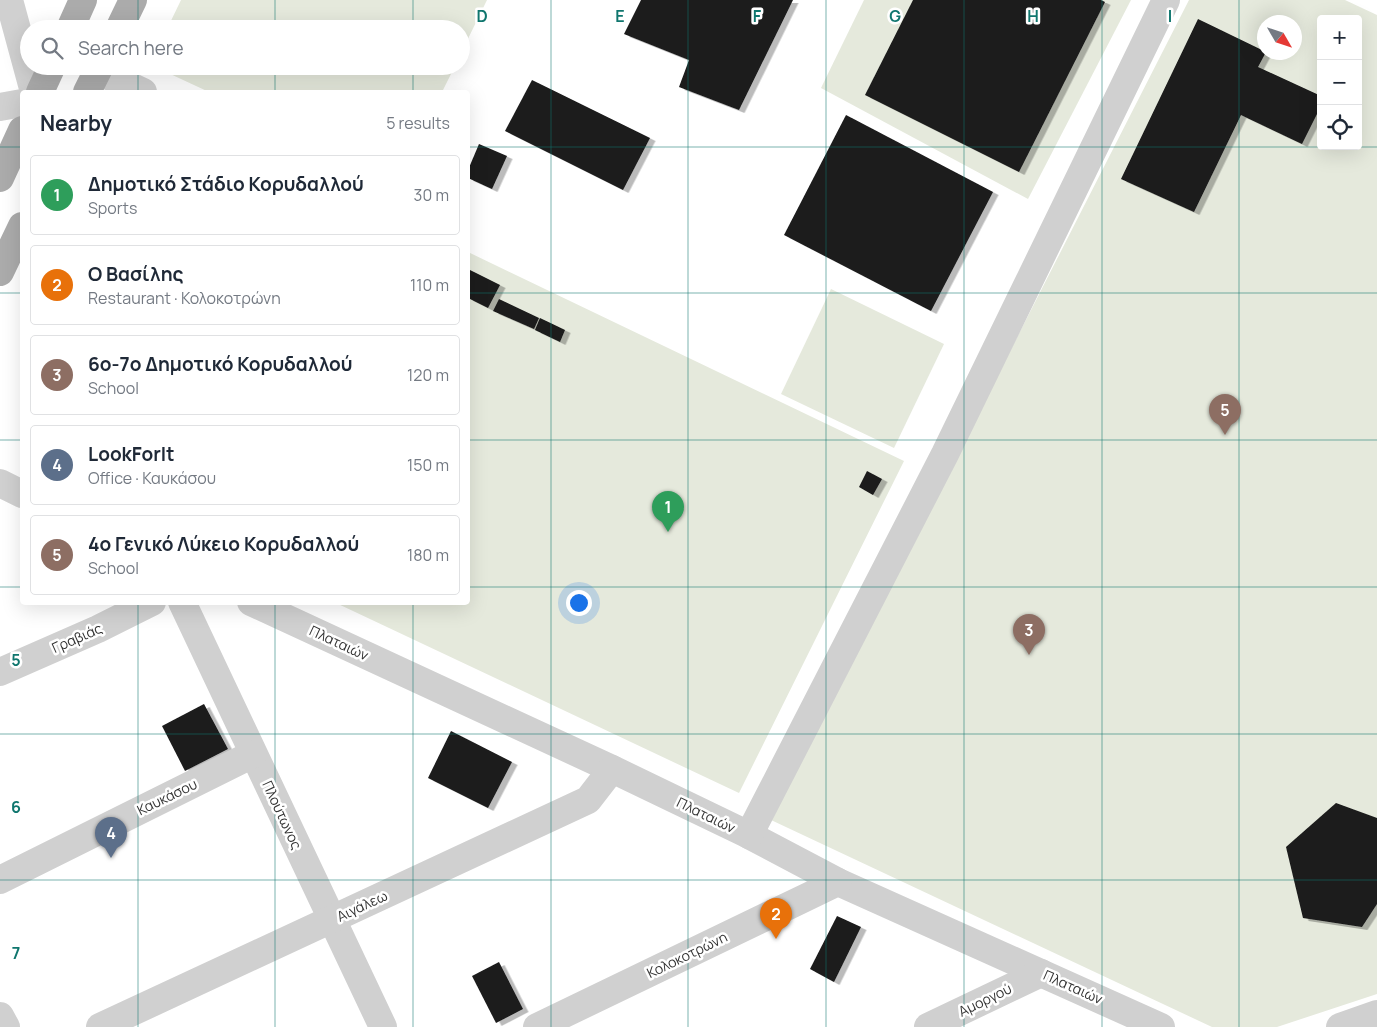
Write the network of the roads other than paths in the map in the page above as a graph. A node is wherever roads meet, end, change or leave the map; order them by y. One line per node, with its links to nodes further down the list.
1 (9, 0): 7 (street)
2 (83, 0): 5 (main road)
3 (133, 0): 6 (main road)
4 (1166, 0): 28 (street)
5 (74, 20)
6 (123, 20)
7 (20, 40)
8 (29, 75): 11 (street)
9 (48, 75): 12 (main road)
10 (95, 77): 13 (street)
11 (33, 90)
12 (41, 90)
13 (137, 90)
14 (20, 103): 15 (street)
15 (0, 107)
16 (20, 134): 17 (main road)
17 (0, 178)
18 (20, 230): 19 (main road)
19 (0, 272)
20 (0, 483): 21 (street)
21 (20, 493)
22 (146, 605): 25 (street, Γραβιάς)
23 (183, 605): 26 (street, Πλούτωνος)
24 (257, 605): 27 (street, Πλαταιών)
25 (0, 672)
26 (253, 754): 29 (street, Καυκάσου); 31 (street, Πλούτωνος)
27 (612, 769): 28 (street, Πλαταιών); 31 (street, Αιγάλεω)
28 (750, 835): 30 (street, Πλαταιών)
29 (0, 880)
30 (838, 882): 32 (street, Πλαταιών); 38 (street, Κολοκοτρώνη)
31 (331, 920): 36 (street, Αιγάλεω); 37 (street, Πλούτωνος)
32 (1041, 973): 39 (street, Αμοργού); 40 (street, Πλαταιών)
33 (1377, 1014): 41 (street)
34 (0, 1016): 35 (street)
35 (6, 1027)
36 (100, 1027)
37 (383, 1027)
38 (537, 1027)
39 (928, 1027)
40 (1161, 1027)
41 (1340, 1027)

